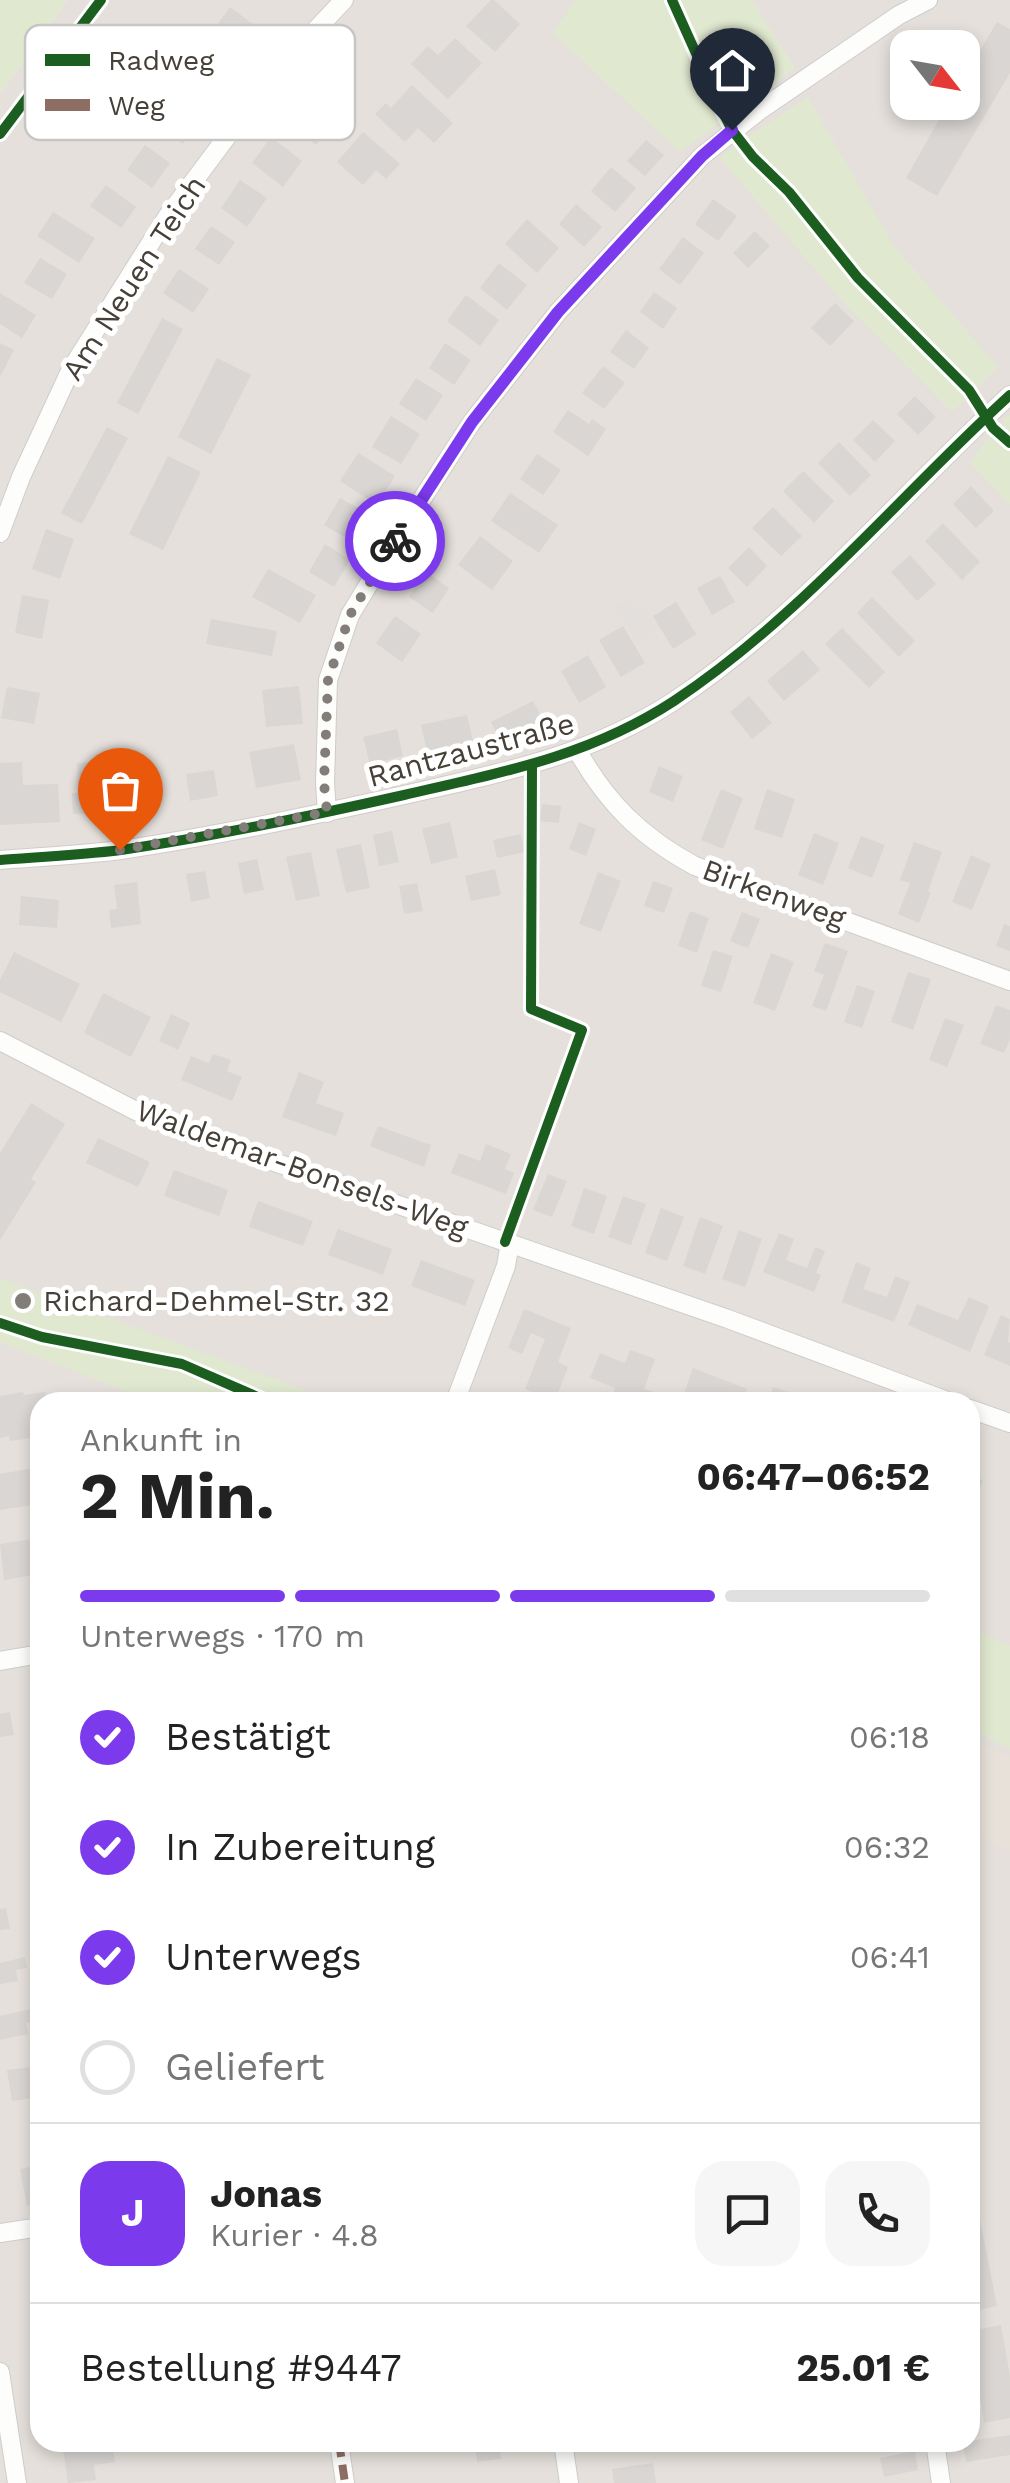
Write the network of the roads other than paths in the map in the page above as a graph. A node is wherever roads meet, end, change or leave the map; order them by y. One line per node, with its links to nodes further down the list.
1 (344, 0): 3 (street, Am Neuen Teich)
2 (928, 0): 8 (street)
3 (320, 25)
4 (225, 140): 6 (street, Am Neuen Teich)
5 (1010, 395): 7 (street, Rantzaustraße)
6 (0, 533)
7 (578, 750): 8 (street, Rantzaustraße); 10 (street, Birkenweg)
8 (327, 812): 9 (street, Rantzaustraße)
9 (0, 860)
10 (1010, 981)
11 (0, 1041): 12 (street, Waldemar-Bonsels-Weg)
12 (510, 1242): 13 (street); 14 (street, Waldemar-Bonsels-Weg)
13 (459, 1392)
14 (923, 1392)
15 (980, 1414): 16 (street)
16 (1010, 1424)
17 (30, 1656): 18 (street)
18 (0, 1661)
19 (30, 2228): 20 (street)
20 (0, 2233)
21 (0, 2372): 25 (street)
22 (340, 2452): 26 (street)
23 (564, 2452): 27 (street)
24 (936, 2452): 28 (street)
25 (18, 2483)
26 (345, 2483)
27 (568, 2483)
28 (941, 2483)

